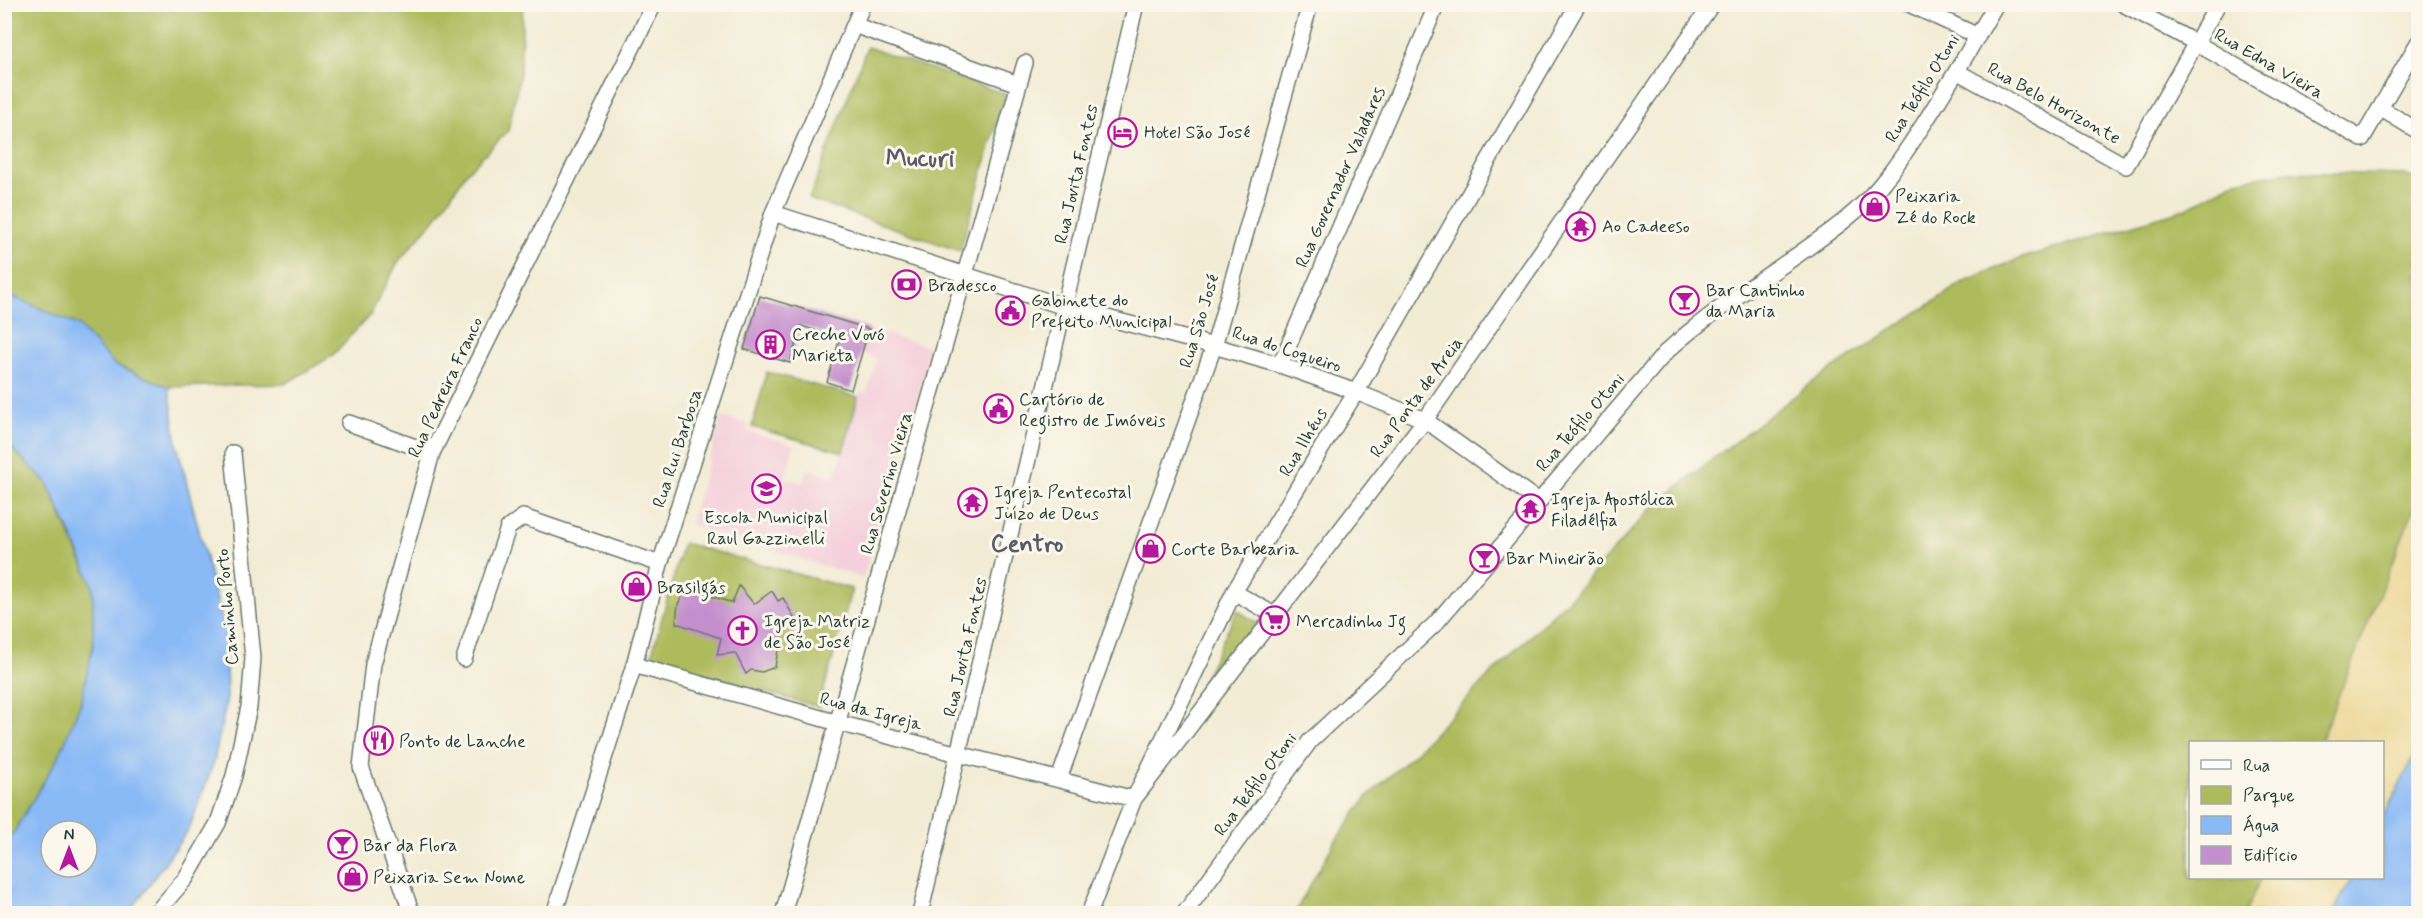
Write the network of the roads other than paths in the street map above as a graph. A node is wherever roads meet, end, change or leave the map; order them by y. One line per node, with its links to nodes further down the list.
1 (654, 4): 30 (street, Rua Pedreira Franco)
2 (863, 4): 12 (street, Rua Rui Barbosa)
3 (1136, 4): 23 (street, Rua Jovita Fontes)
4 (1310, 4): 24 (street, Rua São José)
5 (1437, 4): 25 (street, Rua Governador Valadares)
6 (1578, 4): 26 (street, Rua Ilhéus)
7 (1712, 4): 27 (street, Rua Ponta de Areia)
8 (1909, 4): 13 (street)
9 (1996, 4): 13 (street, Rua Teófilo Otoni)
10 (2123, 4): 14 (street, Rua Edna Vieira)
11 (2218, 4): 14 (street, Rua Belo Horizonte)
12 (854, 25): 18 (street); 21 (street, Rua Rui Barbosa)
13 (1978, 36): 17 (street, Rua Teófilo Otoni)
14 (2196, 43): 17 (street, Rua Belo Horizonte); 19 (street, Rua Edna Vieira)
15 (2418, 43): 19 (street)
16 (1024, 63): 18 (street, Rua Severino Vieira)
17 (1958, 72): 31 (street, Rua Teófilo Otoni)
18 (1018, 84): 22 (street, Rua Severino Vieira)
19 (2380, 108): 20 (street)
20 (2418, 131)
21 (773, 213): 22 (street, Rua do Coqueiro); 32 (street, Rua Rui Barbosa)
22 (965, 276): 23 (street, Rua do Coqueiro); 37 (street, Rua Severino Vieira)
23 (1065, 307): 24 (street, Rua do Coqueiro); 38 (street, Rua Jovita Fontes)
24 (1214, 346): 25 (street, Rua do Coqueiro); 39 (street, Rua São José)
25 (1280, 365): 26 (street, Rua do Coqueiro)
26 (1356, 392): 27 (street, Rua do Coqueiro); 33 (street, Rua Ilhéus)
27 (1425, 420): 31 (street, Rua do Coqueiro); 34 (street, Rua Ponta de Areia)
28 (349, 423): 30 (street)
29 (233, 453): 41 (street, Caminho Porto)
30 (432, 453): 42 (street, Rua Pedreira Franco)
31 (1539, 501): 47 (street, Rua Teófilo Otoni)
32 (660, 564): 35 (street); 36 (street, Rua Rui Barbosa)
33 (1234, 592): 34 (street); 40 (street, Rua Ilhéus)
34 (1276, 616): 40 (street, Rua Ponta de Areia)
35 (464, 658)
36 (634, 665): 37 (street, Rua da Igreja); 43 (street, Rua Rui Barbosa)
37 (838, 723): 38 (street, Rua da Igreja); 44 (street, Rua Severino Vieira)
38 (960, 754): 39 (street, Rua da Igreja); 45 (street, Rua Jovita Fontes)
39 (1059, 779): 40 (street, Rua da Igreja)
40 (1134, 799): 46 (street, Rua Ilhéus)
41 (155, 914)
42 (412, 914)
43 (554, 914)
44 (783, 914)
45 (921, 914)
46 (1089, 914)
47 (1184, 914)

